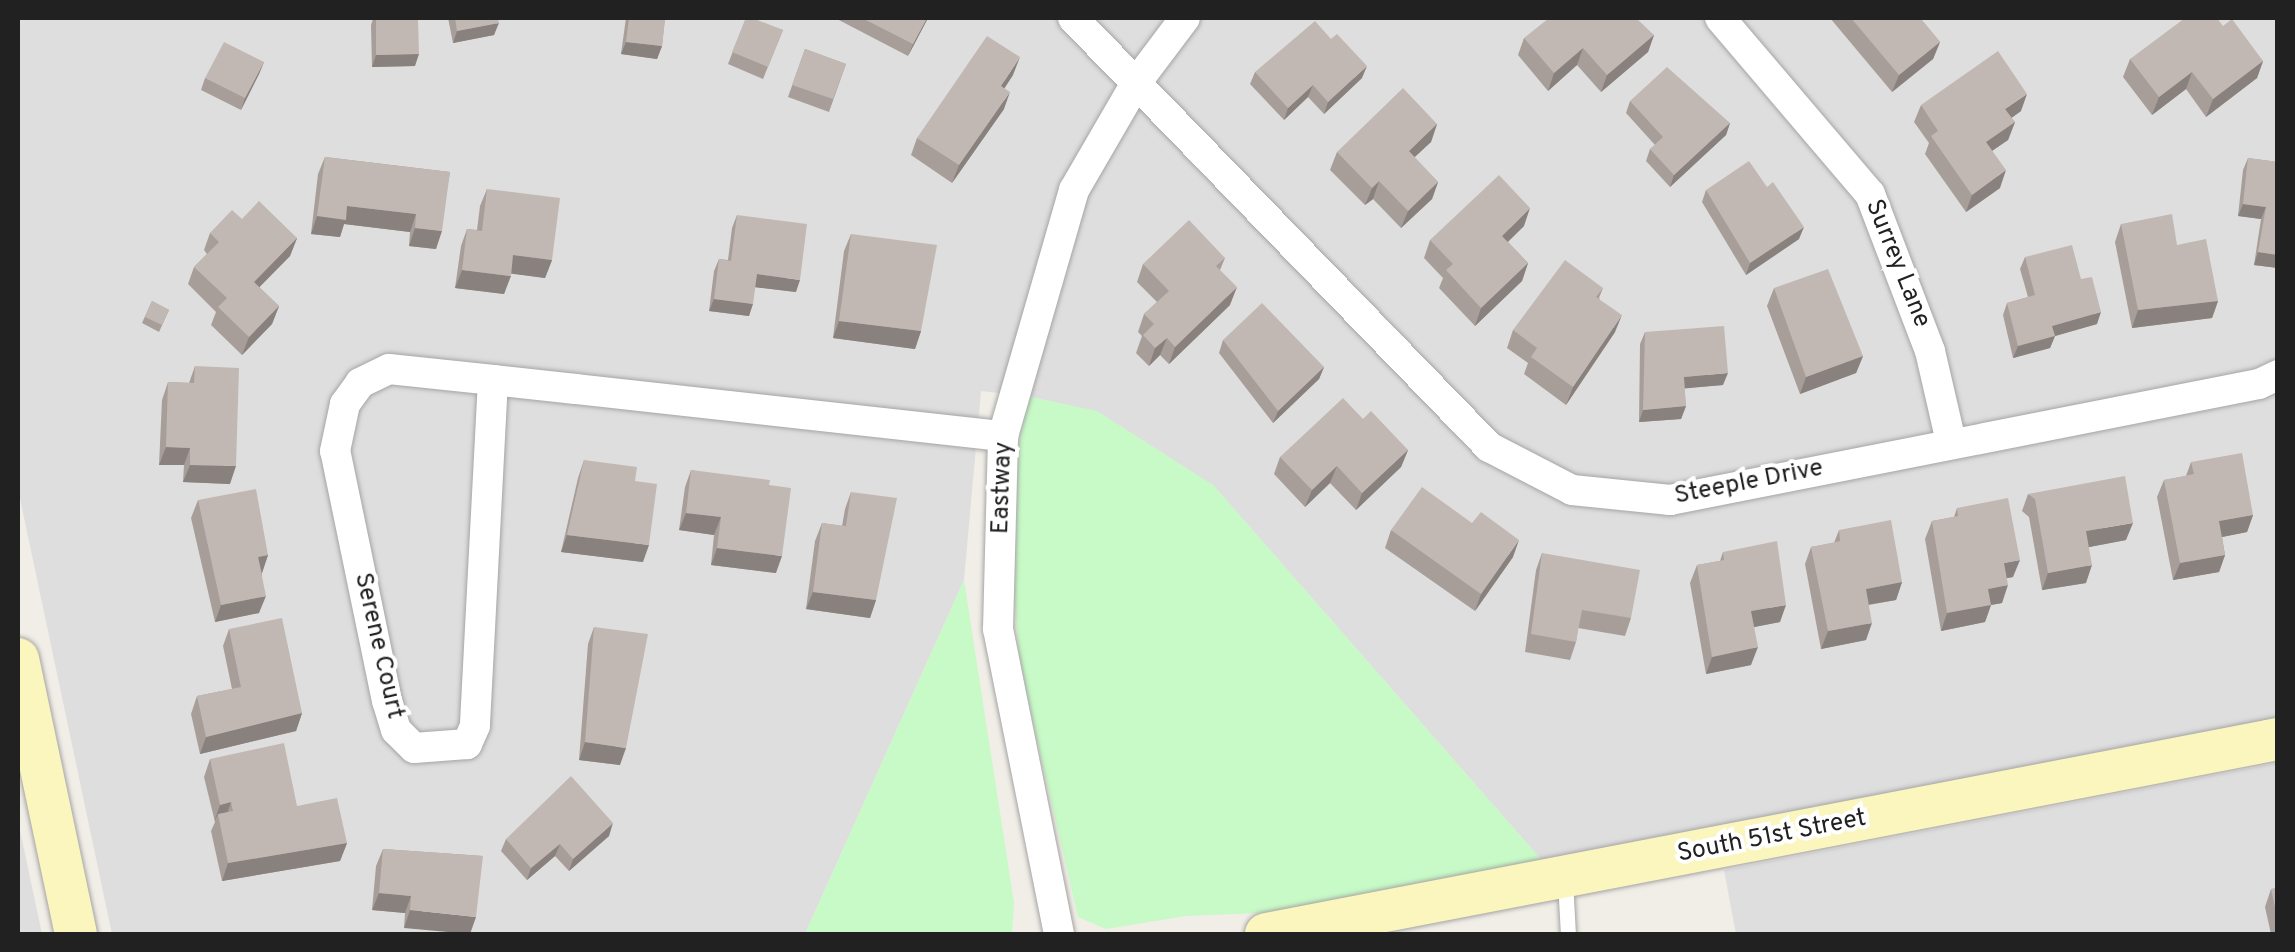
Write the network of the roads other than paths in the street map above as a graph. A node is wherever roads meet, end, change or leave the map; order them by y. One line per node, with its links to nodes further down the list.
1 (1073, 18): 4 (street, Steeple Drive)
2 (1185, 18): 4 (street, Eastway)
3 (1720, 18): 8 (street, Surrey Lane)
4 (1136, 83): 7 (street, Eastway); 8 (street, Steeple Drive)
5 (2278, 375): 8 (street, Steeple Drive)
6 (493, 380): 6 (street, Serene Court); 7 (street, Serene Court)
7 (1003, 436): 13 (street, Eastway)
8 (1952, 442)
9 (18, 659): 12 (street)
10 (2278, 739): 11 (street, South 51st Street)
11 (1564, 877): 14 (street, South 51st Street); 15 (lane)
12 (76, 934)
13 (1060, 934)
14 (1266, 934)
15 (1568, 934)

